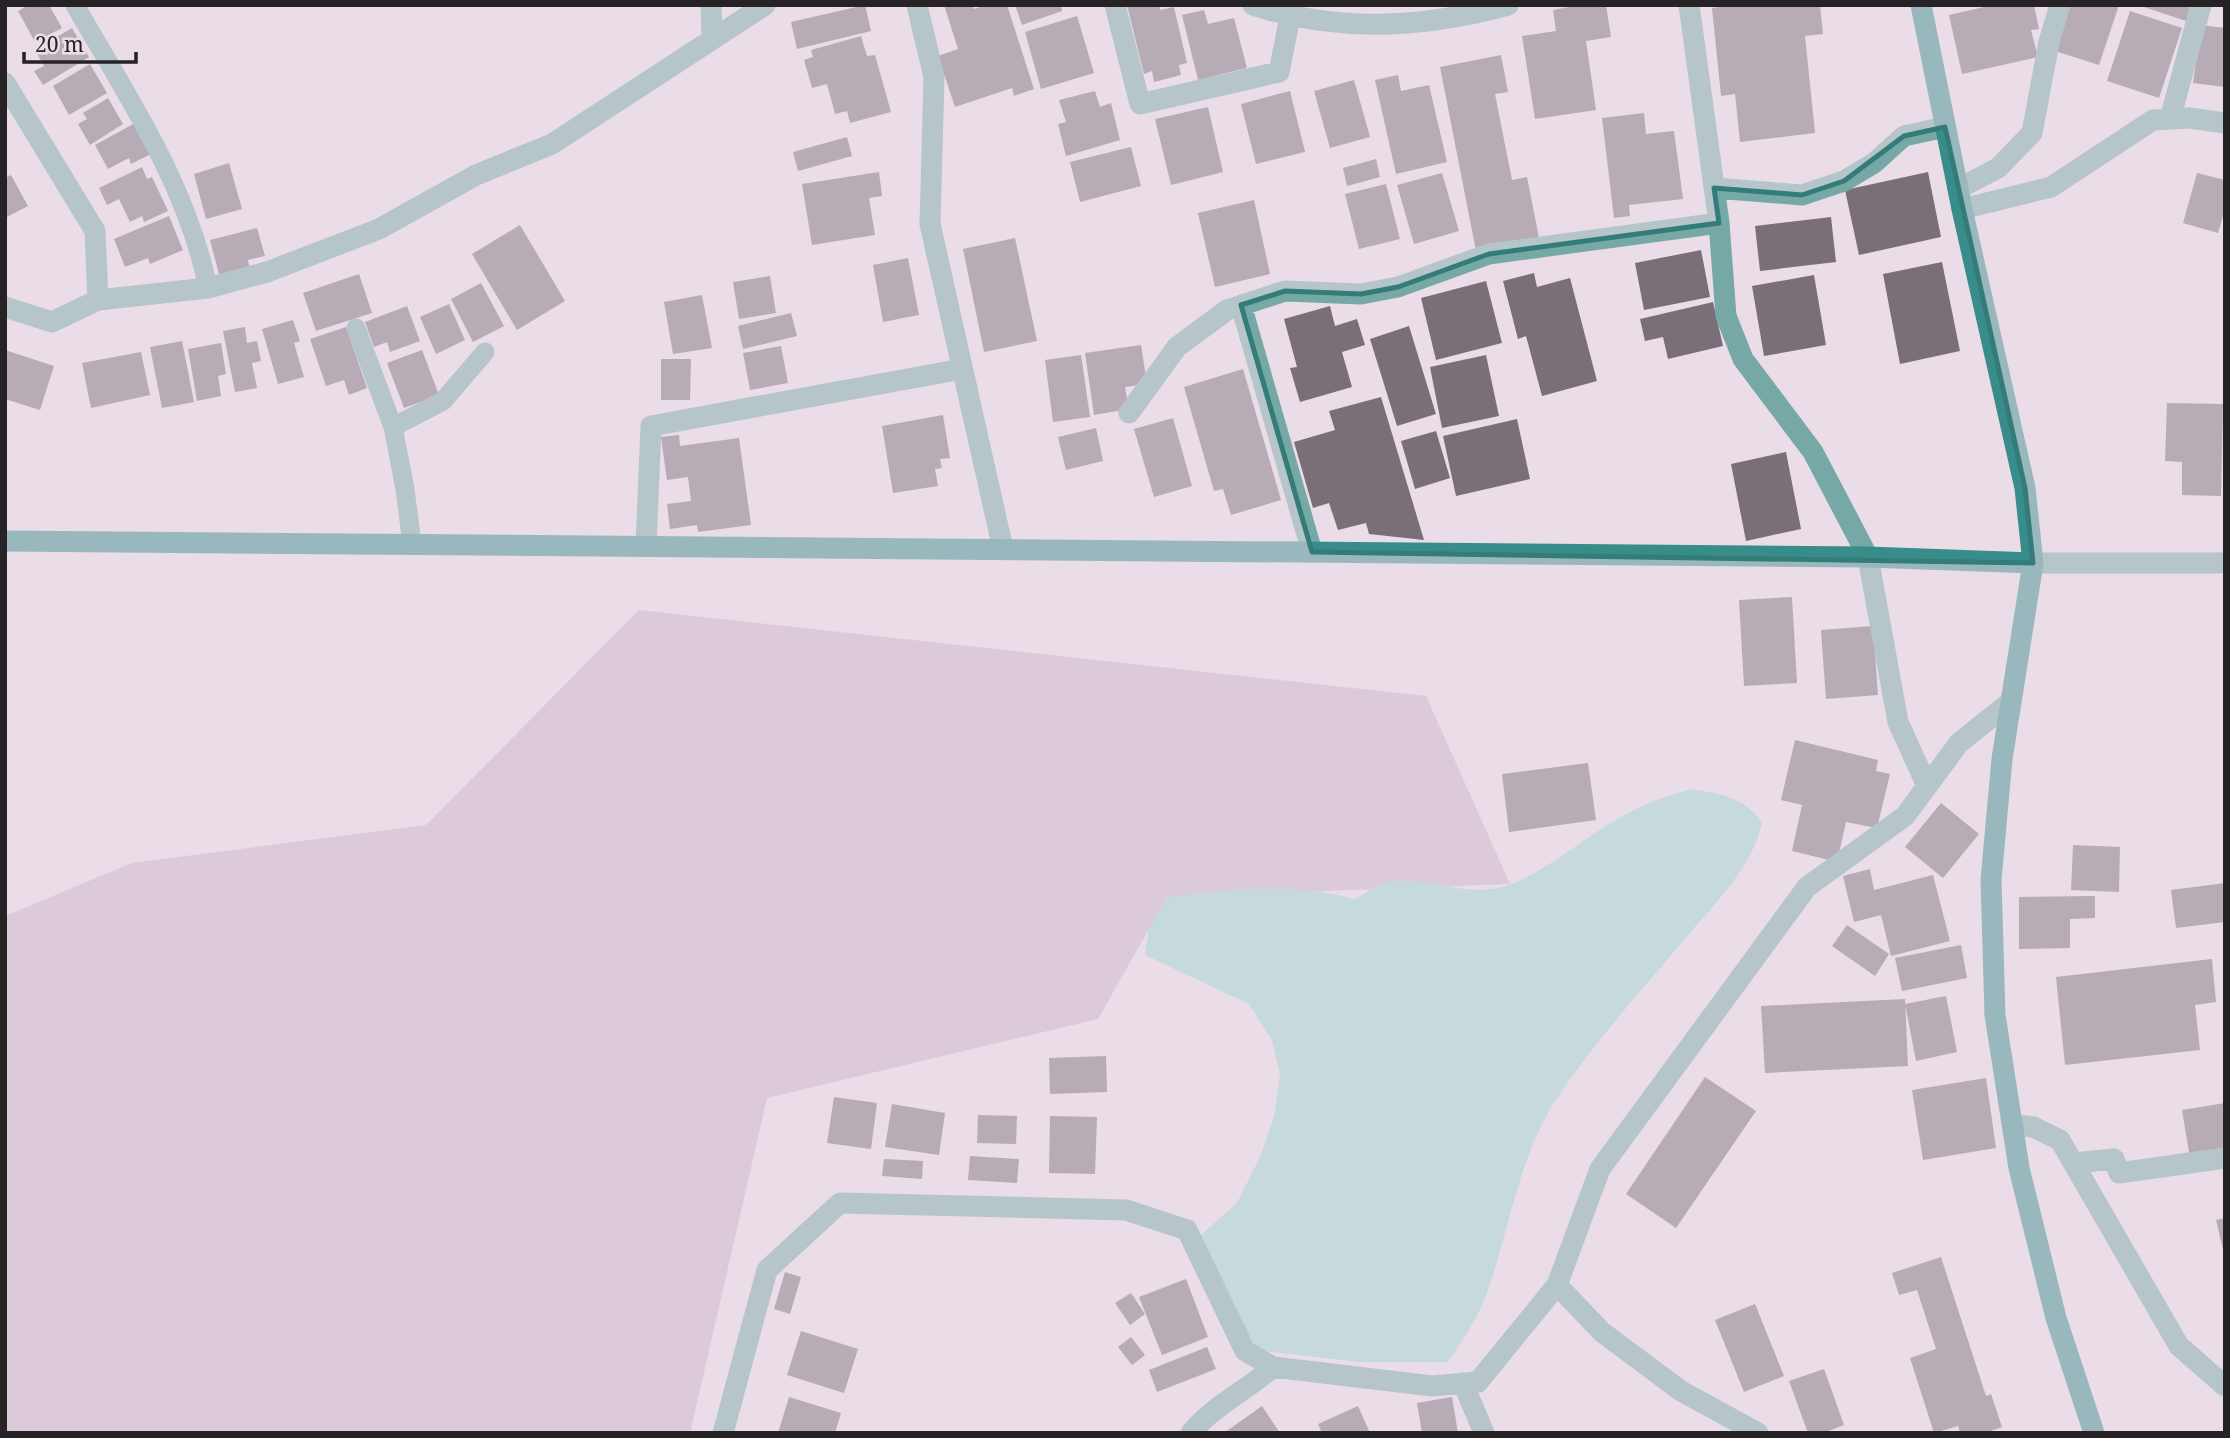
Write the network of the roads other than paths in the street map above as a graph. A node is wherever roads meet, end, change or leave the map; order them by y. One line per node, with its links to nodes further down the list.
1 (75, 5): 21 (lane)
2 (711, 5): 13 (street)
3 (765, 5): 13 (street)
4 (917, 5): 27 (street)
5 (1115, 5): 12 (street)
6 (1253, 5): 12 (street)
7 (1508, 5): 12 (street)
8 (1689, 5): 18 (street)
9 (1921, 5): 17 (street)
10 (2060, 5): 19 (street)
11 (2201, 5): 15 (street)
12 (1290, 18)
13 (712, 39): 21 (street)
14 (5, 83): 22 (street)
15 (2170, 119): 16 (street); 19 (street)
16 (2225, 123)
17 (1945, 127): 18 (street); 19 (street)
18 (1714, 188): 20 (street)
19 (1960, 199): 36 (street)
20 (1719, 223): 23 (street); 35 (street)
21 (208, 288): 22 (street)
22 (98, 300): 24 (street)
23 (1241, 306): 28 (street); 34 (street)
24 (5, 307)
25 (356, 328): 29 (lane)
26 (485, 352): 29 (lane)
27 (961, 369): 32 (street); 33 (street)
28 (1129, 413)
29 (393, 428): 31 (lane)
30 (5, 541): 31 (street)
31 (412, 544): 32 (street)
32 (646, 546): 33 (street)
33 (1003, 549): 34 (street)
34 (1312, 552): 35 (street)
35 (1868, 557): 36 (street); 39 (street)
36 (2033, 563): 37 (street); 38 (street)
37 (2225, 563)
38 (2009, 703): 39 (street); 40 (street)
39 (1927, 786): 43 (street)
40 (2012, 1124): 42 (street); 51 (street)
41 (2225, 1158): 42 (street)
42 (2074, 1163): 46 (street)
43 (1557, 1284): 45 (street); 50 (street)
44 (1273, 1367): 45 (street); 47 (street); 48 (street)
45 (1463, 1383): 49 (street)
46 (2225, 1386)
47 (723, 1433)
48 (1191, 1433)
49 (1484, 1433)
50 (1758, 1433)
51 (2094, 1433)

